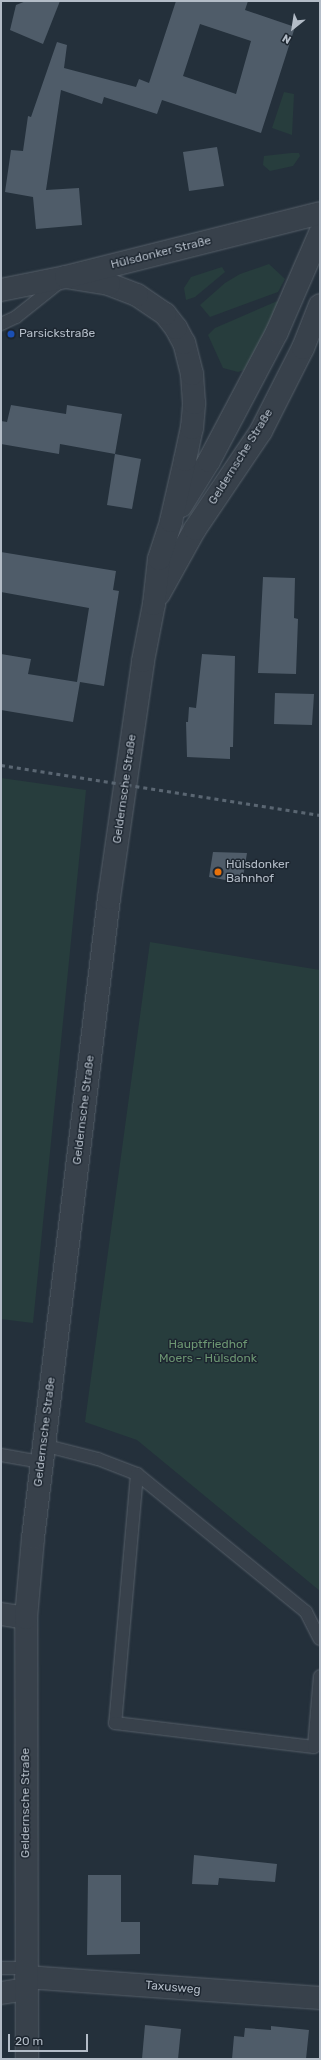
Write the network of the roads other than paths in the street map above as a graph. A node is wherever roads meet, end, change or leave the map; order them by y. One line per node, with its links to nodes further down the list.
1 (320, 214): 3 (street, Hülsdonker Straße)
2 (320, 233): 7 (street, Geldernsche Straße)
3 (66, 277): 4 (street, Hülsdonker Straße); 6 (lane); 7 (street, Geldernsche Straße)
4 (1, 290)
5 (320, 305): 8 (street, Geldernsche Straße)
6 (1, 324)
7 (172, 521): 8 (street, Geldernsche Straße)
8 (154, 604): 9 (street, Geldernsche Straße)
9 (42, 1453): 10 (lane); 11 (lane); 13 (street, Geldernsche Straße)
10 (1, 1455)
11 (136, 1474): 14 (lane); 15 (lane)
12 (1, 1614): 13 (street)
13 (26, 1618): 17 (street, Geldernsche Straße)
14 (320, 1639)
15 (320, 1676)
16 (1, 1968): 17 (lane)
17 (26, 1978): 18 (street); 19 (street, Taxusweg); 20 (street, Geldernsche Straße)
18 (1, 1993)
19 (320, 1998)
20 (27, 2059)

